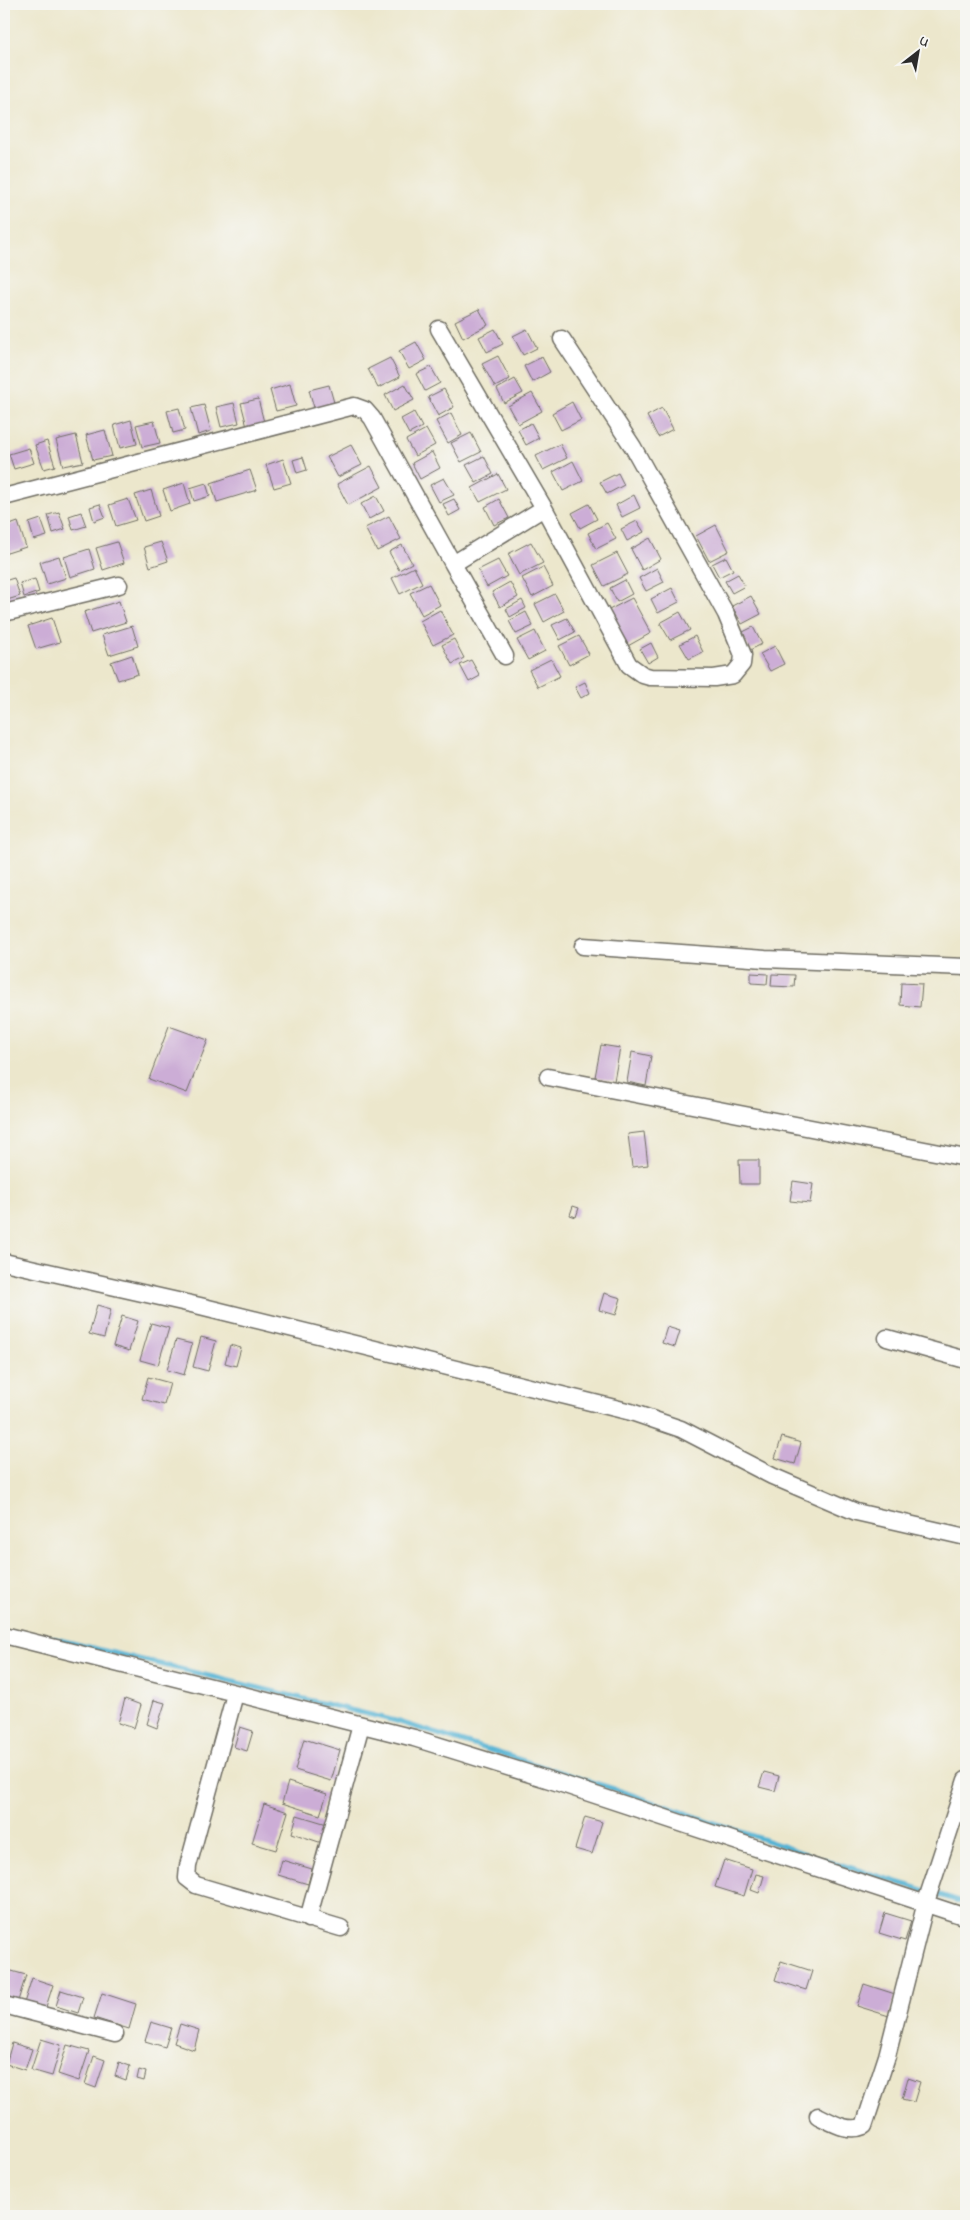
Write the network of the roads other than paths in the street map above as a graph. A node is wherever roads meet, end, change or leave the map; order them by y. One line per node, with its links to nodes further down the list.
1 (439, 329): 4 (street)
2 (562, 339): 4 (street)
3 (4, 497): 5 (street)
4 (544, 508): 5 (street)
5 (453, 564): 8 (street)
6 (119, 585): 7 (street)
7 (4, 613)
8 (505, 656)
9 (583, 946): 10 (street)
10 (966, 967)
11 (548, 1077): 12 (street)
12 (966, 1158)
13 (4, 1262): 16 (street)
14 (887, 1338): 15 (street)
15 (966, 1360)
16 (966, 1538)
17 (4, 1635): 18 (street)
18 (235, 1694): 19 (street); 23 (street)
19 (361, 1725): 21 (street); 23 (street)
20 (966, 1780): 21 (street)
21 (926, 1902): 22 (street); 27 (street)
22 (966, 1917)
23 (308, 1919): 24 (street)
24 (341, 1928)
25 (4, 2005): 26 (street)
26 (115, 2034)
27 (818, 2116)

